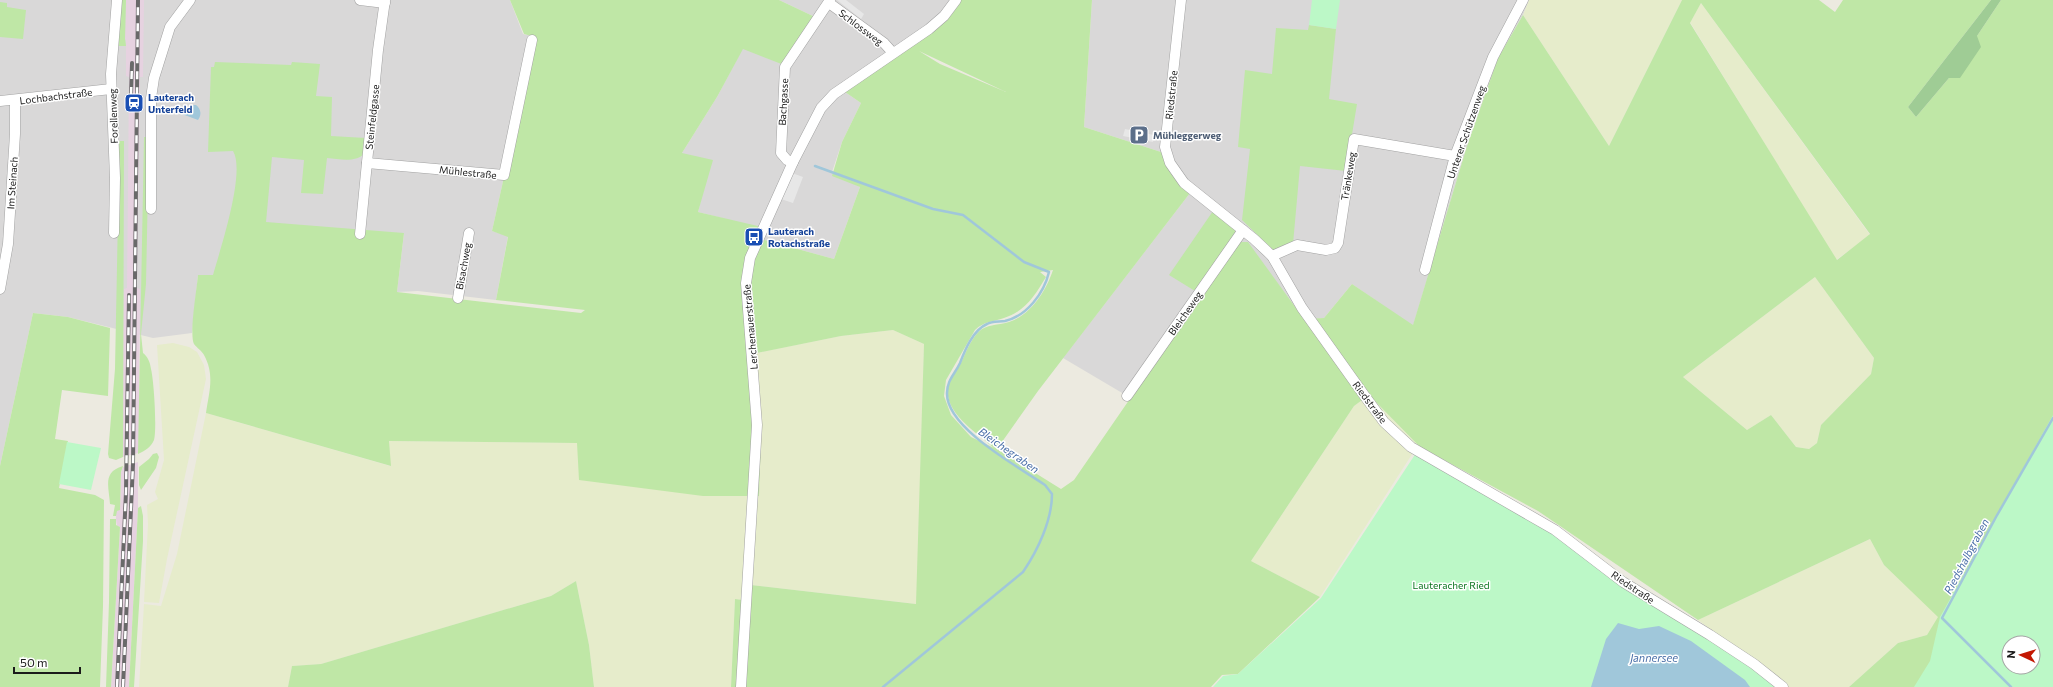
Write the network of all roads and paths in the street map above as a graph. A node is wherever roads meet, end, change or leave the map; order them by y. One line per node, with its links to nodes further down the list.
1 (117, 0): 11 (street, Forellenweg)
2 (190, 0): 17 (street)
3 (360, 0): 7 (street)
4 (956, 0): 10 (street, Lerchenauerstraße)
5 (1181, 0): 18 (street, Riedstraße)
6 (1523, 0): 14 (street, Unterer Schützenweg)
7 (385, 1): 16 (street, Steinfeldgasse)
8 (830, 1): 10 (street, Schlossweg); 15 (street, Bachgasse)
9 (532, 40): 16 (street, Mühlestraße)
10 (893, 53): 15 (street, Lerchenauerstraße)
11 (112, 89): 13 (street, Lochbachstraße); 19 (street, Forellenweg)
12 (0, 101): 13 (street, Lochbachstraße)
13 (15, 101): 24 (street, Im Steinach)
14 (1455, 156): 22 (street, Tränkeweg); 23 (street, Unterer Schützenweg)
15 (793, 162): 27 (street, Lerchenauerstraße)
16 (367, 163): 21 (street, Steinfeldgasse)
17 (151, 209)
18 (1243, 230): 22 (street, Riedstraße); 26 (street, Bleicheweg)
19 (114, 233)
20 (469, 233): 25 (street, Bisachweg)
21 (360, 234)
22 (1272, 256): 28 (street, Riedstraße)
23 (1425, 270)
24 (0, 289)
25 (458, 298)
26 (1127, 396)
27 (741, 687)
28 (1783, 687)

